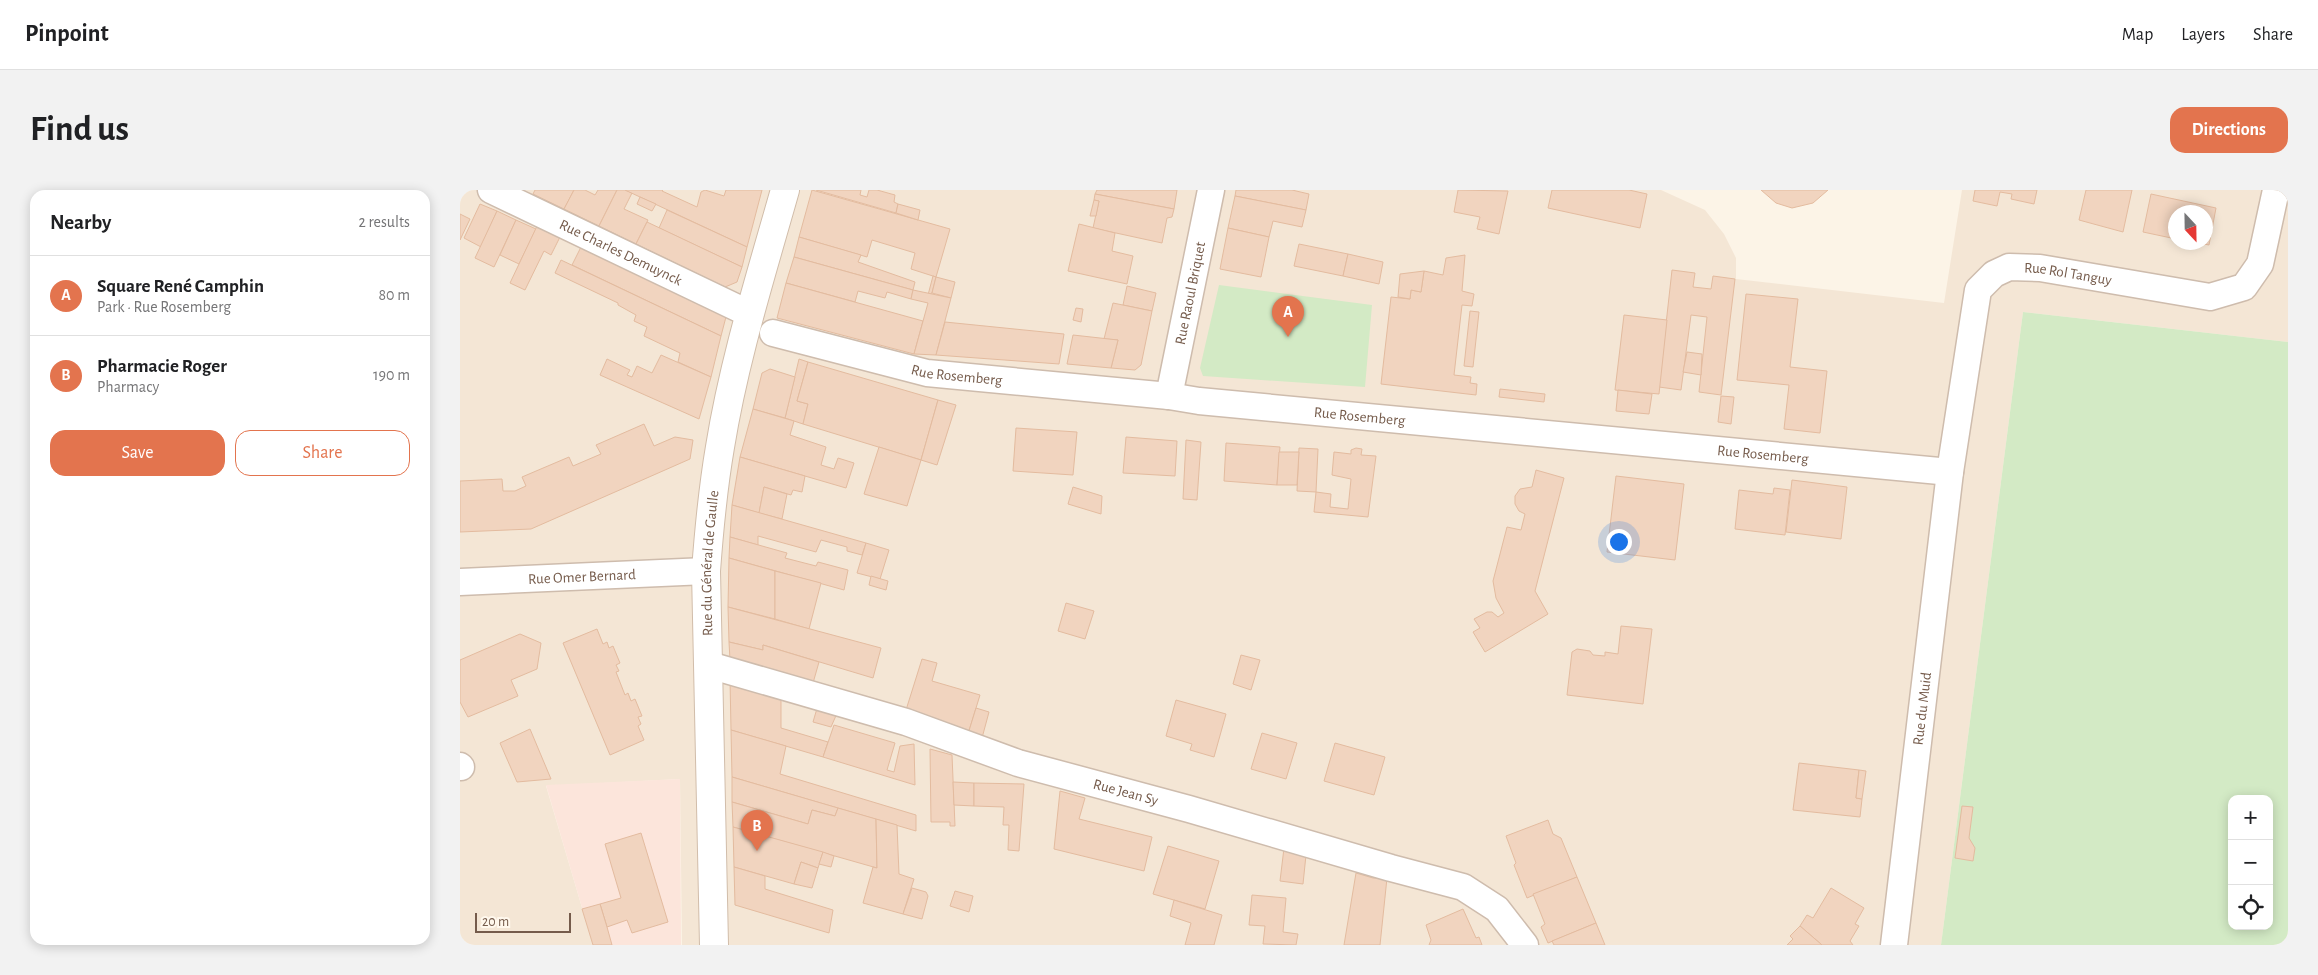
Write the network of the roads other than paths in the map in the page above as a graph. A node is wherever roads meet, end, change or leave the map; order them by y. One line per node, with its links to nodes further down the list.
1 (491, 190): 5 (street, Rue Charles Demuynck)
2 (785, 190): 5 (street, Rue du Général de Gaulle)
3 (1211, 190): 7 (street, Rue Raoul Briquet)
4 (2276, 190): 8 (street, Rue Rol Tanguy)
5 (750, 314): 9 (street, Rue du Général de Gaulle)
6 (773, 333): 7 (street, Rue Rosemberg)
7 (1169, 396): 8 (street, Rue Rosemberg)
8 (1950, 472): 14 (street, Rue du Muid)
9 (706, 571): 10 (street, Rue Omer Bernard); 11 (street, Rue du Général de Gaulle)
10 (460, 582)
11 (709, 665): 12 (street, Rue du Général de Gaulle); 13 (street, Rue Jean Sy)
12 (714, 945)
13 (1525, 945)
14 (1894, 945)

